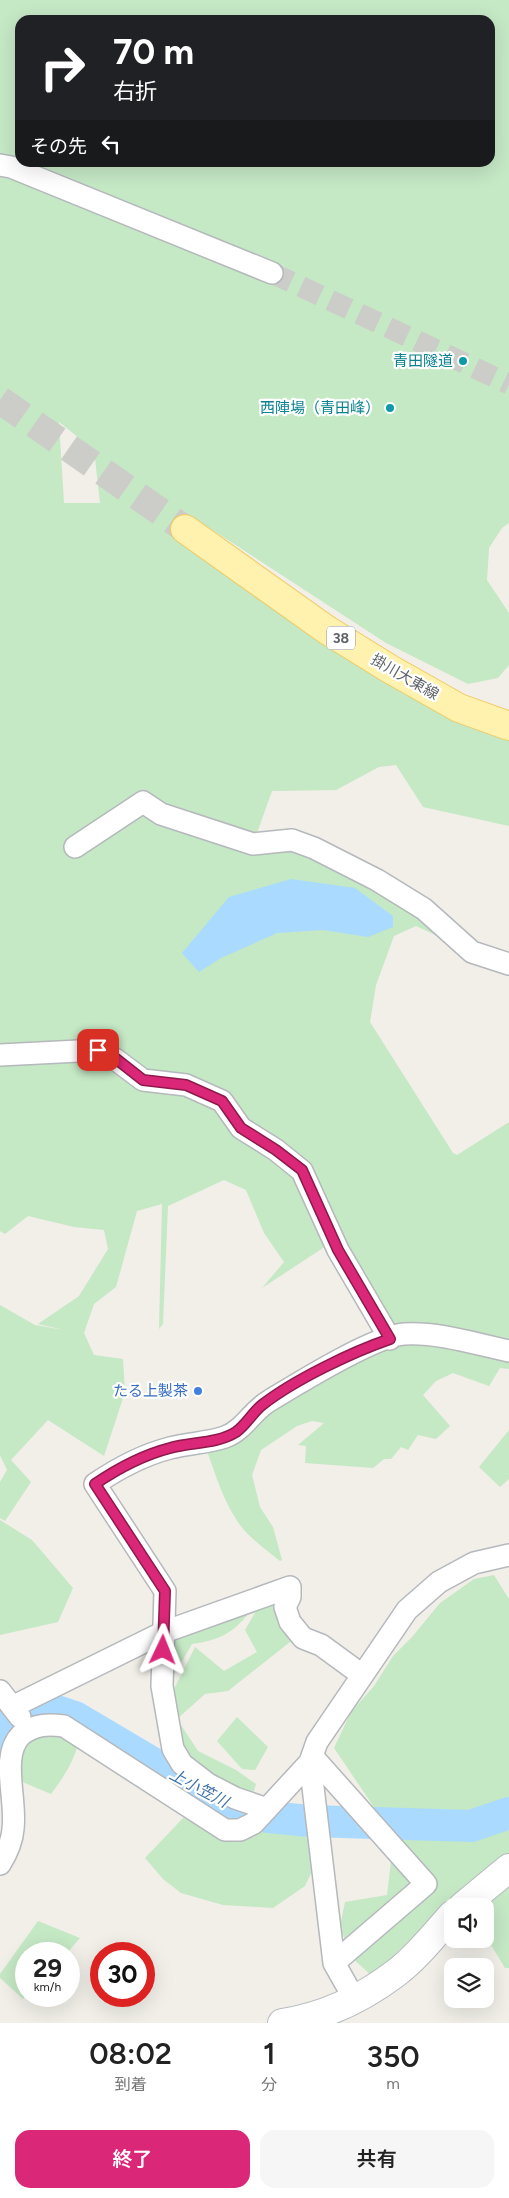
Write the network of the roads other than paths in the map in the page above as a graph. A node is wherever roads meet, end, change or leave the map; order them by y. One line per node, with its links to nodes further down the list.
1 (0, 165): 2 (street)
2 (272, 272)
3 (185, 529): 4 (main road, 掛川大東線 / 38)
4 (509, 726)
5 (74, 847): 6 (street)
6 (509, 964)
7 (0, 1055): 8 (street)
8 (390, 1339): 9 (street); 11 (street)
9 (509, 1351)
10 (509, 1555): 12 (street)
11 (164, 1632): 12 (street); 13 (street); 15 (street)
12 (362, 1675): 14 (street)
13 (16, 1712): 15 (street); 16 (street)
14 (311, 1759): 15 (street); 20 (street); 20 (street)
15 (265, 1811)
16 (0, 1864)
17 (509, 1868): 18 (street)
18 (473, 1898)
19 (444, 1923): 21 (street)
20 (334, 1963): 21 (street)
21 (356, 2000): 22 (street)
22 (326, 2017): 23 (street)
23 (282, 2023)

